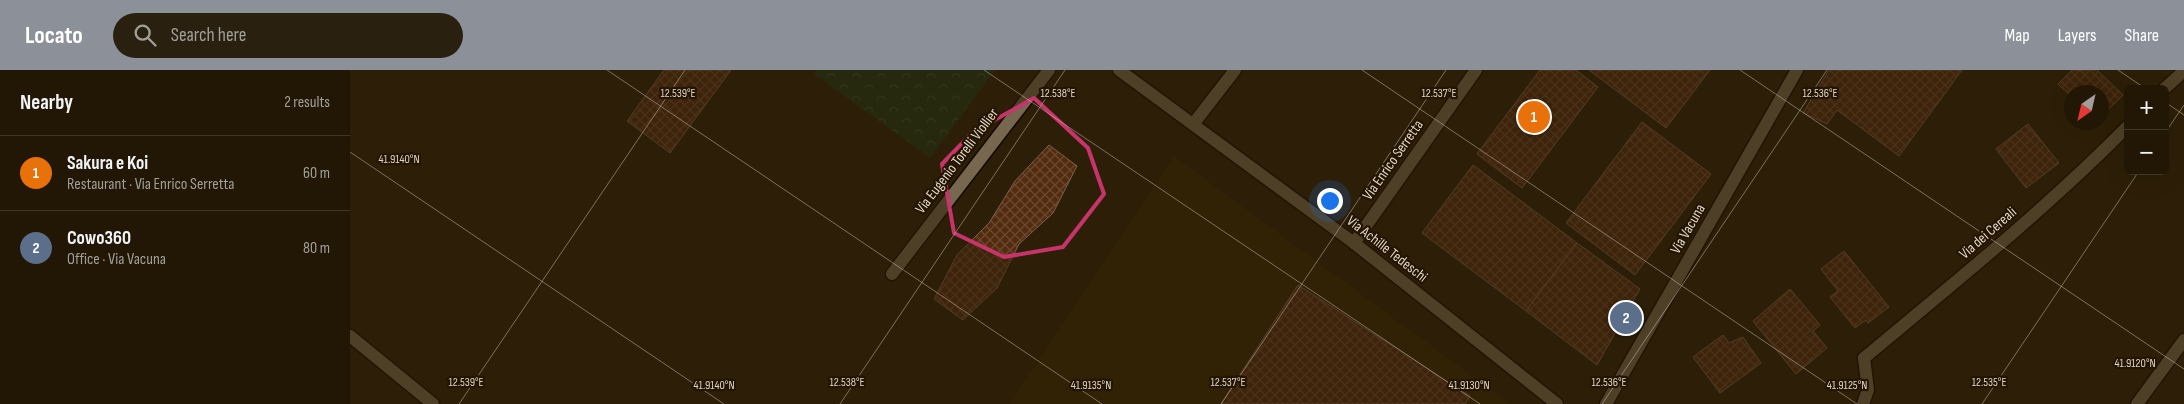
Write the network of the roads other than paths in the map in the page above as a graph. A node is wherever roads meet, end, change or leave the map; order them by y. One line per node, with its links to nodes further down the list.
1 (1049, 70): 11 (street, Via Eugenio Torelli Viollier)
2 (1119, 70): 8 (street, Via Achille Tedeschi)
3 (1235, 70): 8 (street)
4 (1476, 70): 10 (street, Via Enrico Serretta)
5 (1797, 70): 16 (street, Via Vacuna)
6 (2184, 71): 7 (street)
7 (2168, 85)
8 (1194, 123): 10 (street, Via Achille Tedeschi)
9 (2124, 130): 17 (street, Via dei Cereali)
10 (1354, 243): 15 (street, Via Achille Tedeschi)
11 (892, 274)
12 (350, 336): 14 (street)
13 (2184, 340): 18 (street)
14 (433, 404)
15 (1557, 404)
16 (1606, 404)
17 (1863, 404)
18 (2137, 404)

